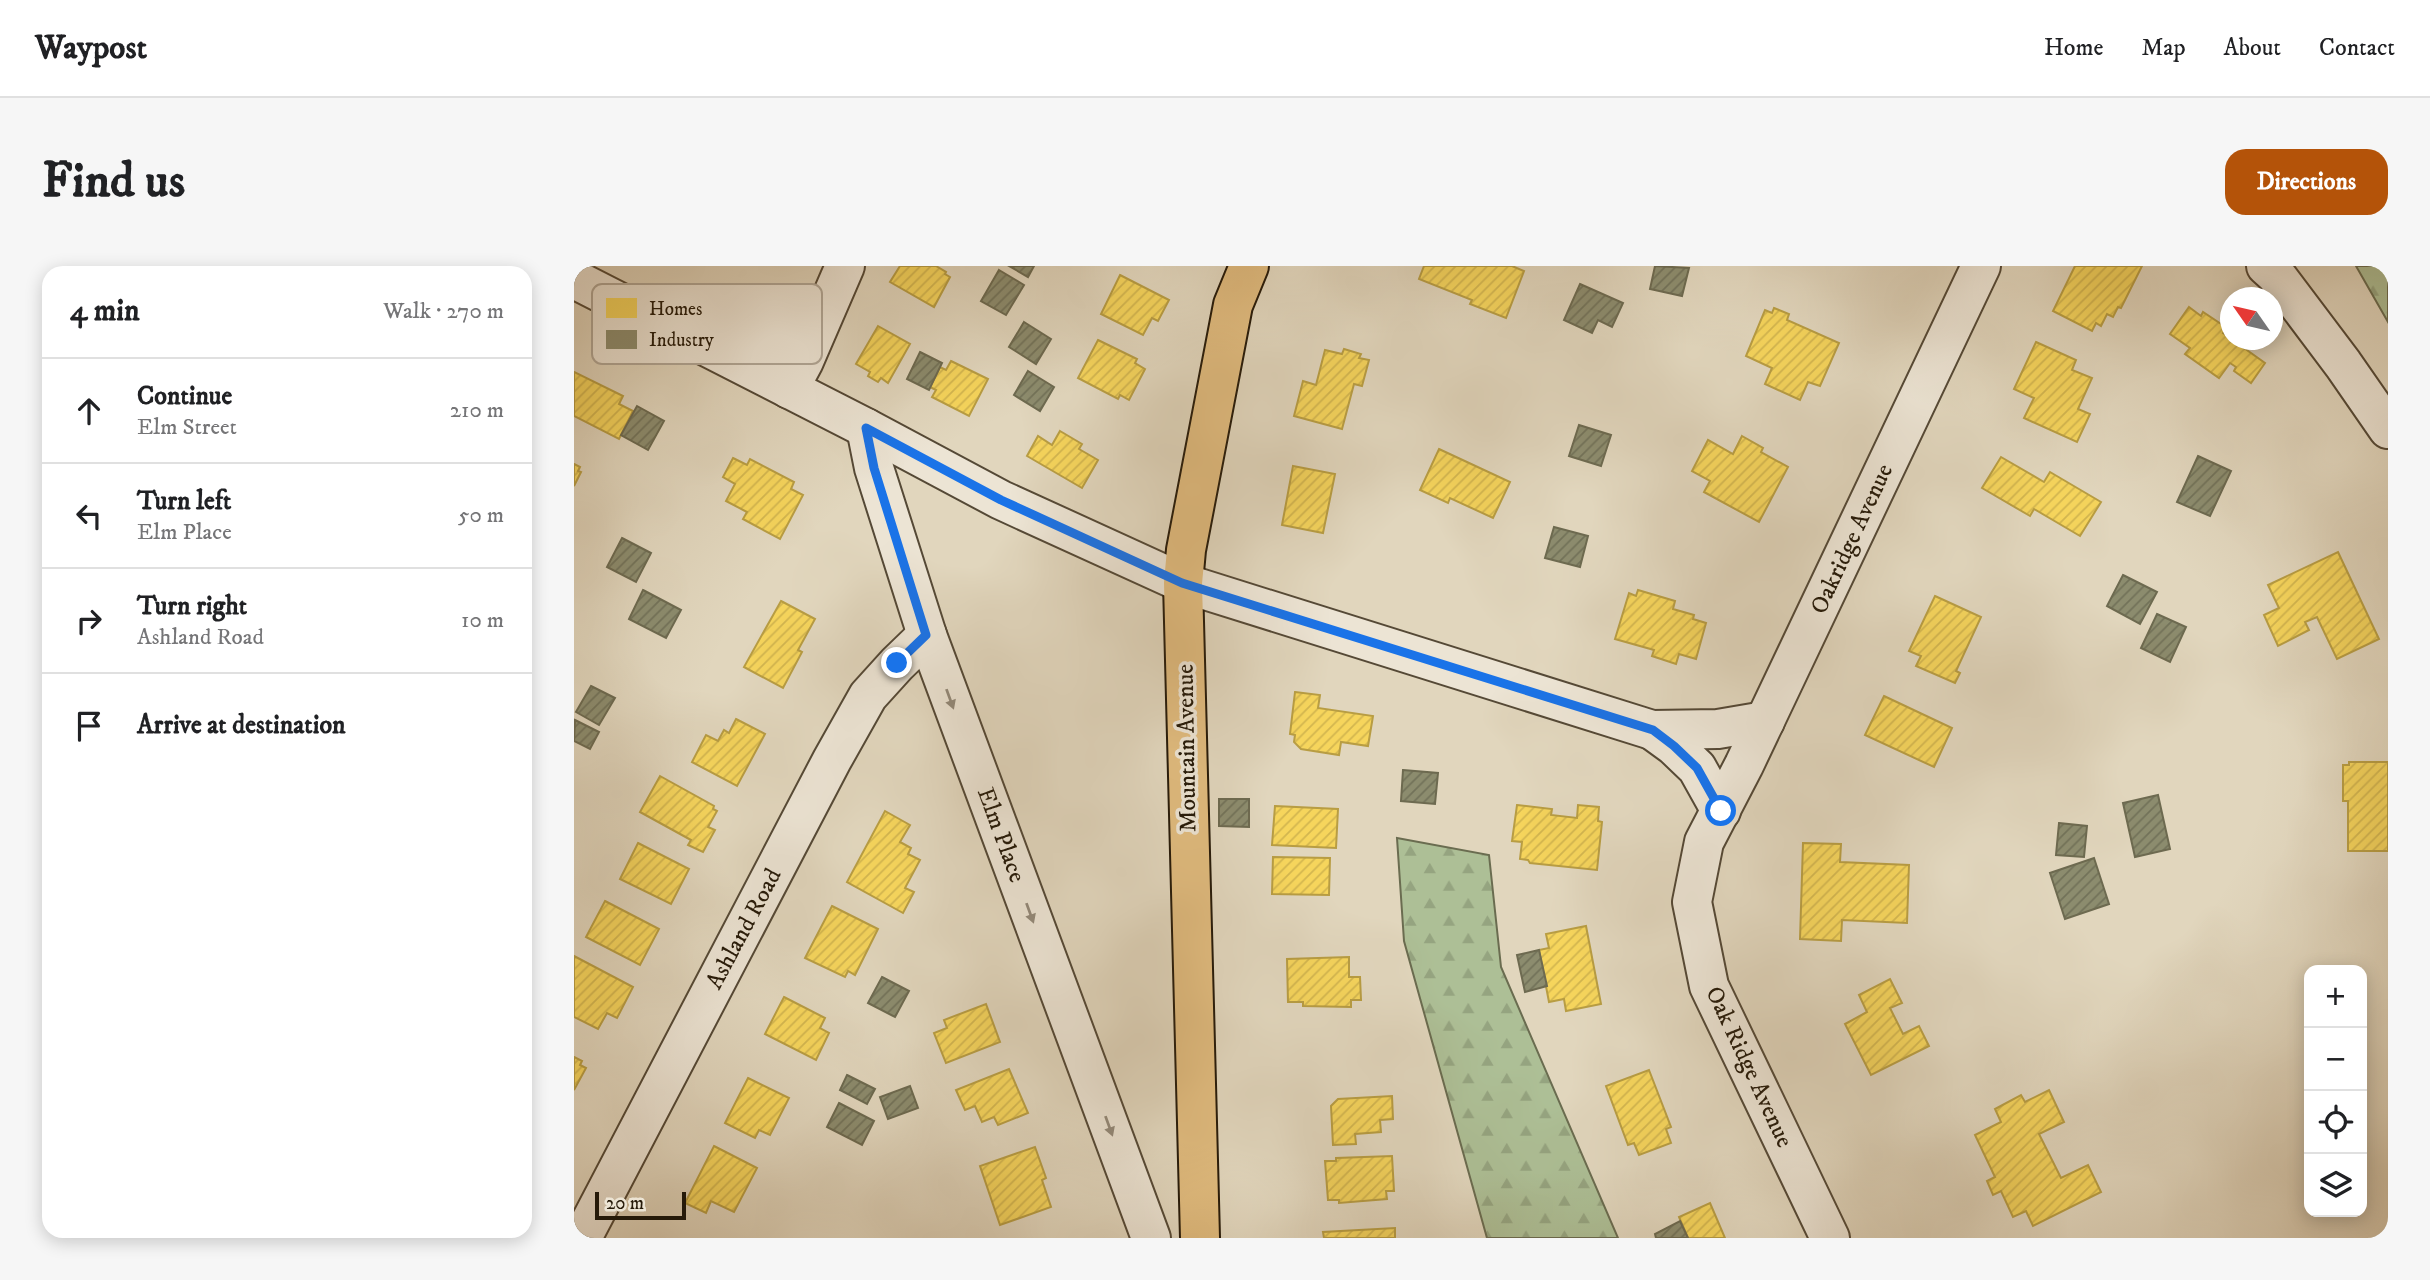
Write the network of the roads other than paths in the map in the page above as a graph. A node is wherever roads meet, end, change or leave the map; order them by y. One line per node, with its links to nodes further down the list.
1 (845, 266): 7 (street)
2 (1249, 266): 13 (main road, Mountain Avenue)
3 (1981, 266): 15 (street, Oakridge Avenue)
4 (2266, 266): 12 (street)
5 (574, 279): 6 (street)
6 (592, 288)
7 (822, 319)
8 (740, 364): 10 (street)
9 (802, 364): 10 (street)
10 (789, 389): 11 (street)
11 (866, 428): 13 (street); 14 (street, Elm Place)
12 (2388, 429)
13 (1182, 583): 16 (street); 20 (main road, Mountain Avenue)
14 (926, 635): 18 (street, Ashland Road); 19 (street, Elm Place, one-way to 19)
15 (1765, 721): 16 (street); 17 (street, Oakridge Avenue)
16 (1653, 730): 17 (street)
17 (1721, 811): 21 (street, Oak Ridge Avenue)
18 (582, 1238)
19 (1151, 1238)
20 (1200, 1238)
21 (1830, 1238)

